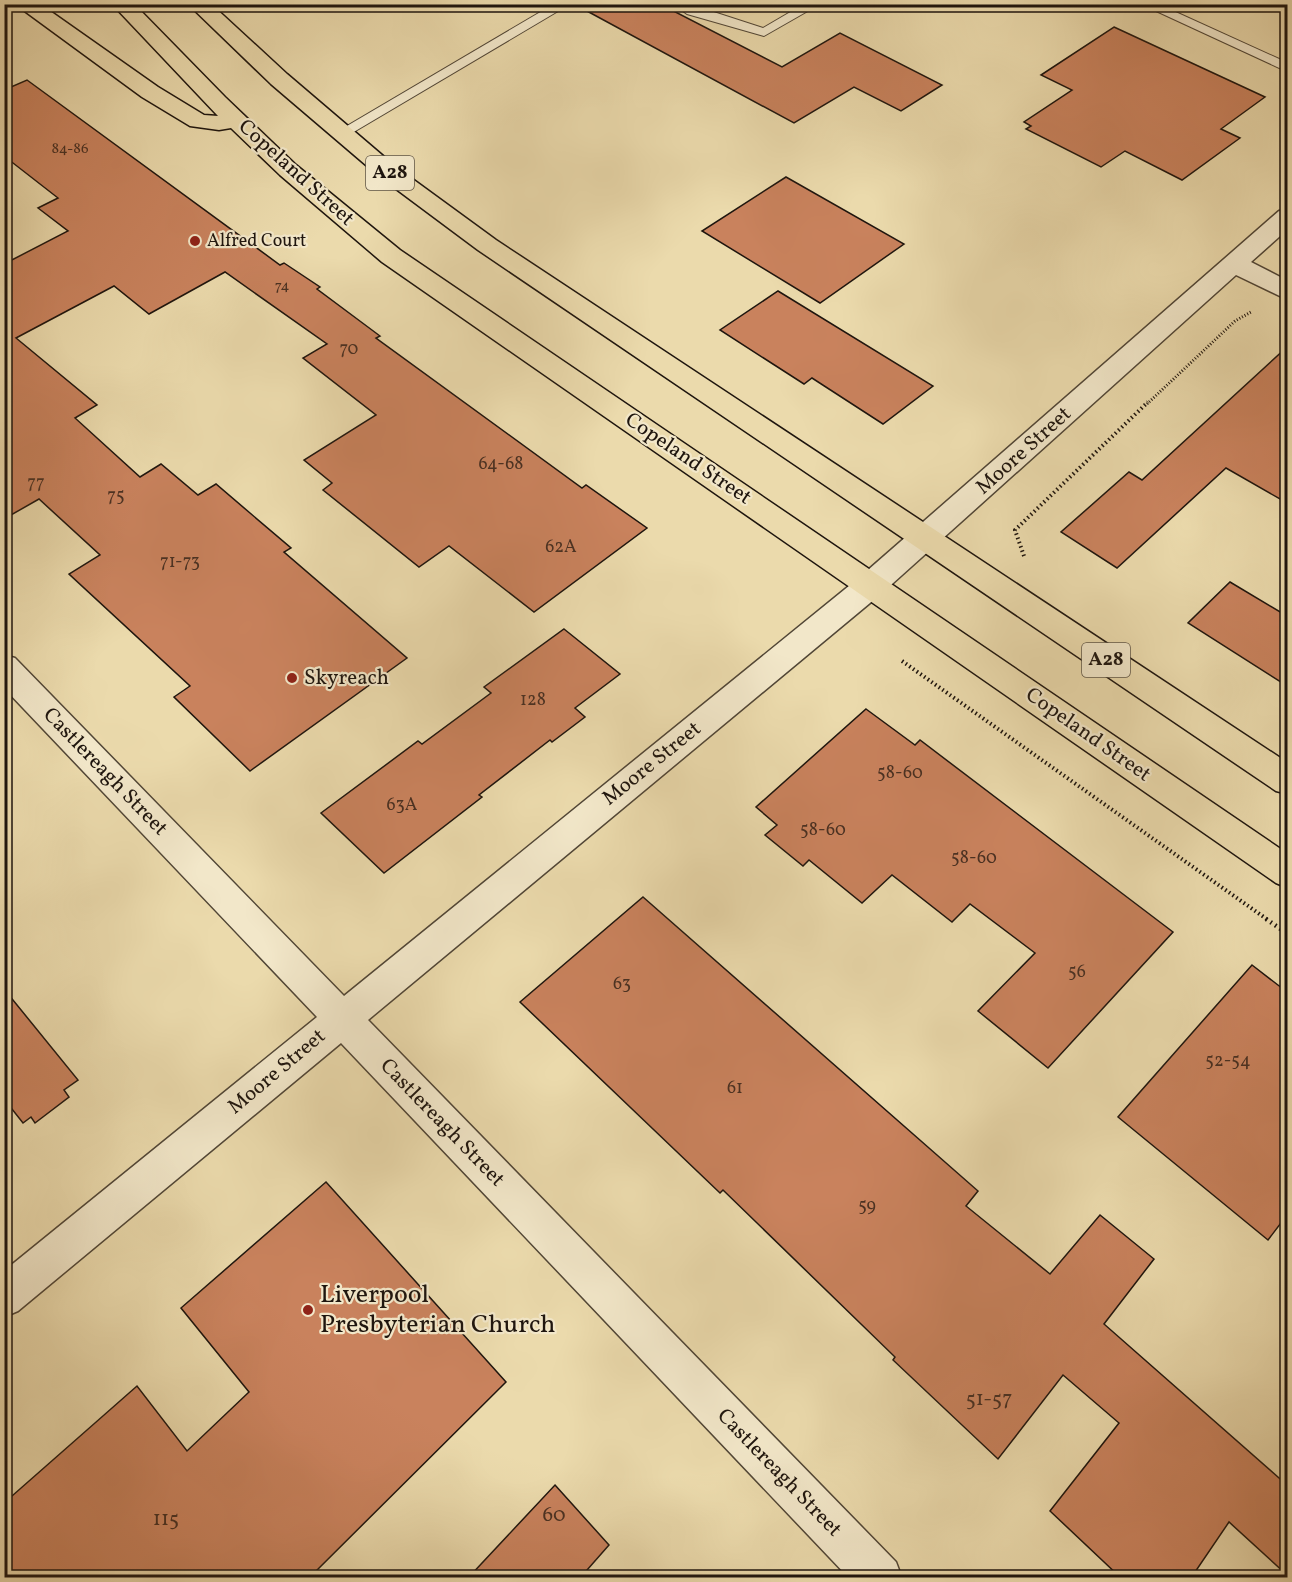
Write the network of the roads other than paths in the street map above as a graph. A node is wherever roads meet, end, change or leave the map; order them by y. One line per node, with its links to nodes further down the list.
1 (25, 4): 9 (highway)
2 (122, 4): 9 (highway, Copeland Street)
3 (198, 4): 10 (highway, A28)
4 (564, 4): 10 (lane)
5 (679, 4): 6 (lane)
6 (814, 4)
7 (1148, 4): 8 (lane)
8 (1287, 68)
9 (236, 121): 15 (highway, Copeland Street)
10 (342, 133): 14 (highway, A28)
11 (1287, 216): 12 (street, Moore Street)
12 (1234, 264): 13 (street); 14 (street, Moore Street)
13 (1285, 291)
14 (925, 539): 15 (street, Moore Street); 17 (highway, A28)
15 (871, 585): 18 (highway, Copeland Street); 19 (street, Moore Street)
16 (4, 667): 19 (street, Castlereagh Street)
17 (1287, 781)
18 (1287, 873)
19 (341, 1019): 20 (street, Moore Street); 21 (street, Castlereagh Street)
20 (4, 1297)
21 (880, 1578)

